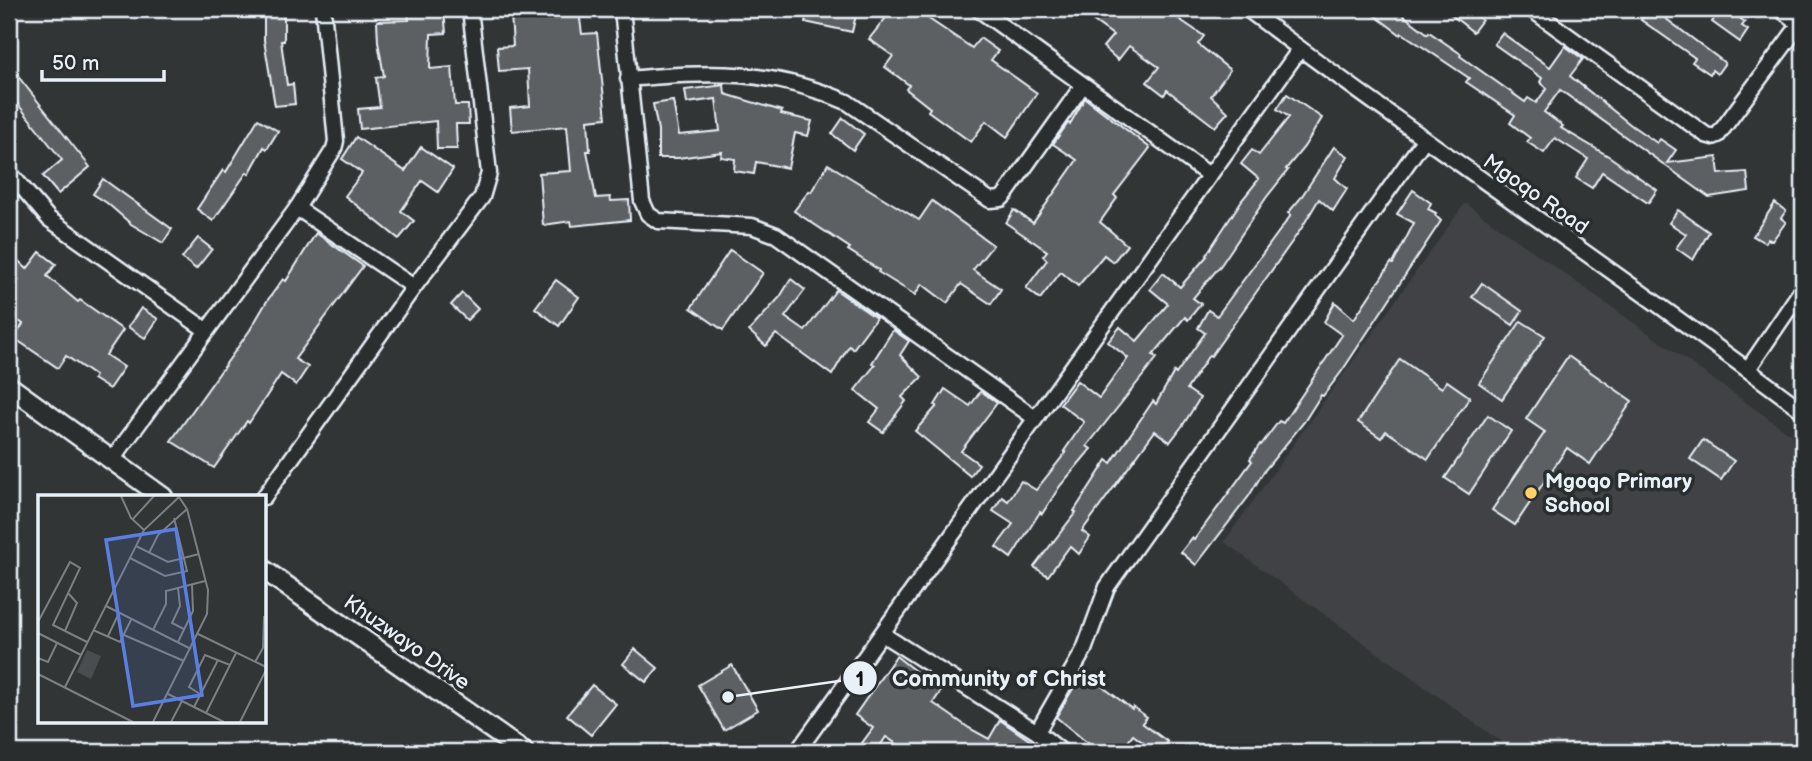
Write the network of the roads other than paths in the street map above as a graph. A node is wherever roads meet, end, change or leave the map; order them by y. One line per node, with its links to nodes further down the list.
1 (323, 9): 15 (street)
2 (470, 9): 16 (street)
3 (622, 9): 10 (street)
4 (978, 9): 11 (street)
5 (1247, 9): 9 (street, Mgoqo Road)
6 (1531, 9): 8 (street)
7 (1780, 9): 8 (street)
8 (1802, 25)
9 (1300, 49): 12 (street, Mgoqo Road); 14 (street)
10 (628, 79): 11 (street); 22 (street)
11 (1083, 85): 14 (street)
12 (1424, 140): 19 (street, Mgoqo Road); 28 (street)
13 (9, 172): 18 (street)
14 (1209, 175): 22 (street)
15 (297, 208): 16 (street); 18 (street)
16 (414, 287): 25 (street)
17 (1803, 288): 19 (street)
18 (206, 330): 23 (street)
19 (1748, 369): 21 (street, Mgoqo Road)
20 (9, 386): 23 (street)
21 (1803, 411)
22 (1035, 418): 27 (street)
23 (112, 460): 24 (street)
24 (160, 495)
25 (265, 495)
26 (266, 571): 30 (street, Khuzwayo Drive)
27 (882, 634): 28 (street); 29 (street)
28 (1037, 733): 31 (street)
29 (800, 751)
30 (524, 752)
31 (1062, 752)

